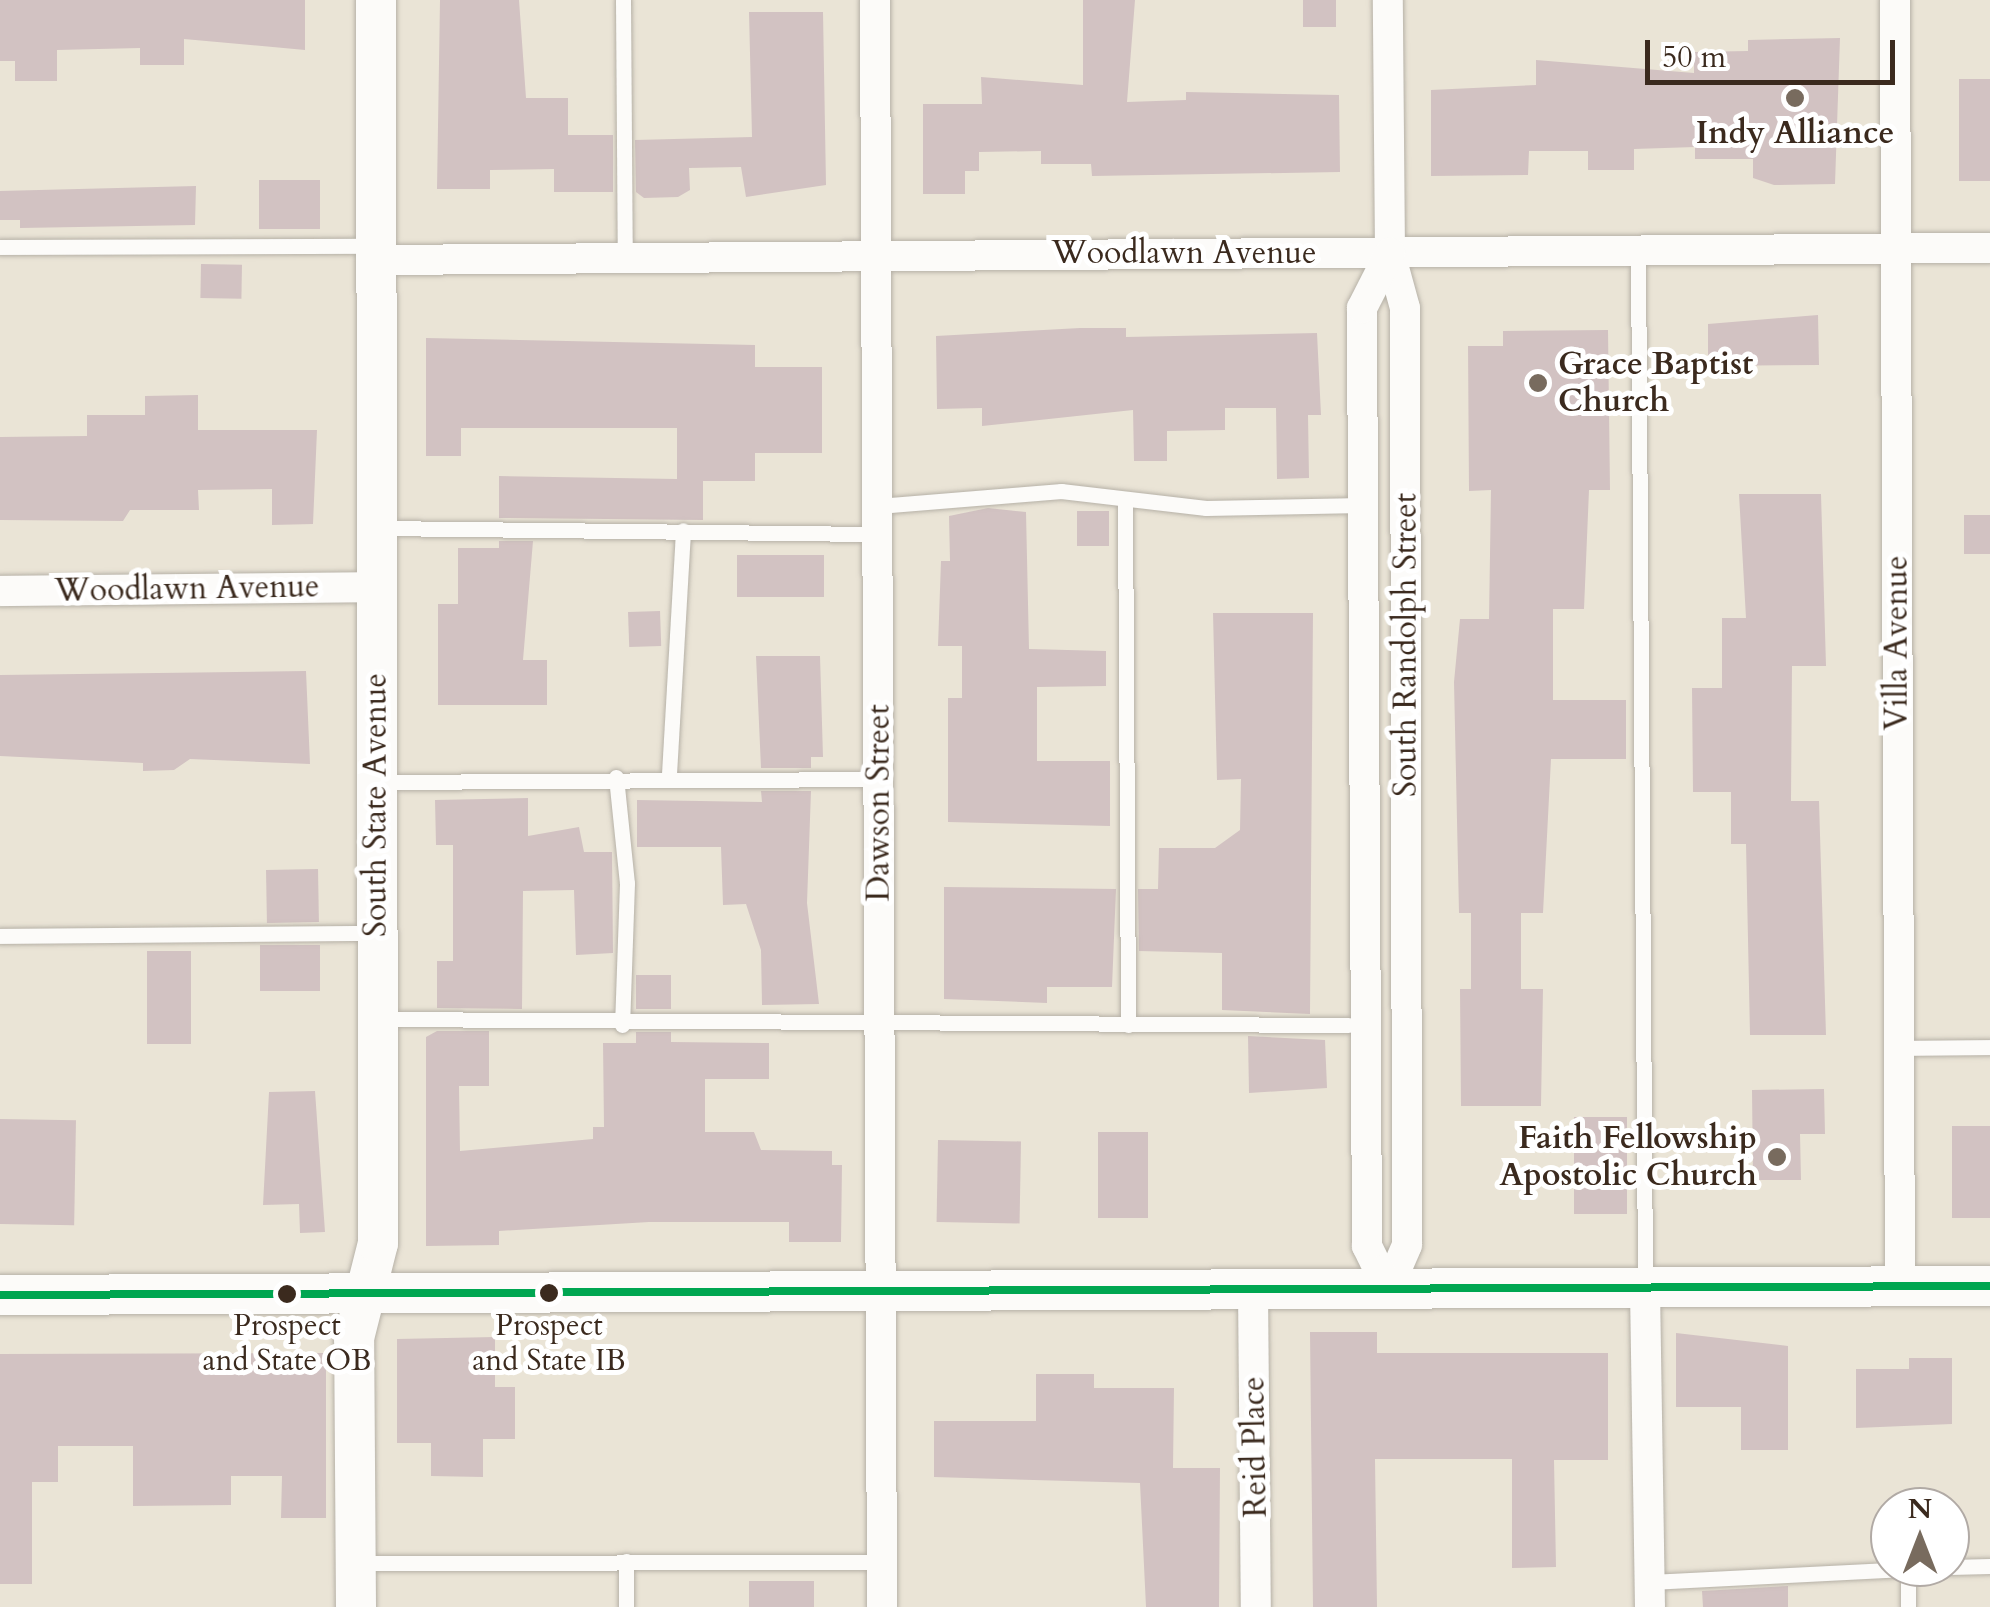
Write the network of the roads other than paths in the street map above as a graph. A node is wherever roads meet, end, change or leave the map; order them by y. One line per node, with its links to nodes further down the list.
1 (376, 0): 11 (main road, South State Avenue)
2 (623, 0): 13 (lane)
3 (875, 0): 12 (street, Dawson Street)
4 (1388, 0): 10 (street, South Randolph Street)
5 (1895, 0): 8 (street, Villa Avenue)
6 (0, 247): 11 (lane)
7 (1990, 248): 8 (street, Woodlawn Avenue)
8 (1895, 250): 9 (street, Woodlawn Avenue); 32 (street, Villa Avenue)
9 (1638, 251): 10 (street, Woodlawn Avenue); 39 (lane)
10 (1390, 252): 12 (street, Woodlawn Avenue); 15 (street); 38 (street, South Randolph Street)
11 (377, 253): 13 (street, Woodlawn Avenue); 17 (main road, South State Avenue)
12 (876, 255): 13 (street, Woodlawn Avenue); 16 (street, Dawson Street)
13 (626, 258)
14 (1125, 500): 15 (lane); 16 (lane); 29 (lane)
15 (1363, 505): 38 (street)
16 (878, 520): 18 (lane); 23 (street, Dawson Street)
17 (374, 528): 18 (lane); 19 (main road, South State Avenue)
18 (683, 530): 21 (lane)
19 (374, 586): 20 (street, Woodlawn Avenue); 24 (main road, South State Avenue)
20 (0, 591)
21 (670, 774): 22 (lane); 23 (lane)
22 (616, 777): 24 (lane); 30 (lane)
23 (879, 780): 28 (street, Dawson Street)
24 (376, 782): 25 (main road, South State Avenue)
25 (376, 933): 26 (lane); 27 (main road, South State Avenue)
26 (0, 936)
27 (377, 1019): 30 (lane); 40 (main road, South State Avenue)
28 (880, 1022): 29 (lane); 30 (lane); 36 (street, Dawson Street)
29 (1128, 1025): 31 (lane)
30 (622, 1026)
31 (1348, 1026)
32 (1899, 1048): 33 (lane); 35 (street, Villa Avenue)
33 (1990, 1048)
34 (1990, 1286): 35 (main road)
35 (1900, 1287): 39 (main road)
36 (882, 1288): 37 (main road); 40 (main road); 43 (street, Dawson Street)
37 (1254, 1288): 38 (main road); 50 (street, Reid Place)
38 (1388, 1288): 39 (main road)
39 (1645, 1289): 46 (street)
40 (365, 1292): 41 (main road); 44 (main road, South State Avenue)
41 (0, 1295)
42 (626, 1561): 43 (lane); 44 (lane); 48 (lane)
43 (881, 1562): 49 (street, Dawson Street)
44 (356, 1564): 47 (main road, South State Avenue)
45 (1870, 1572): 46 (lane)
46 (1650, 1594)
47 (356, 1607)
48 (626, 1607)
49 (882, 1607)
50 (1256, 1607)

